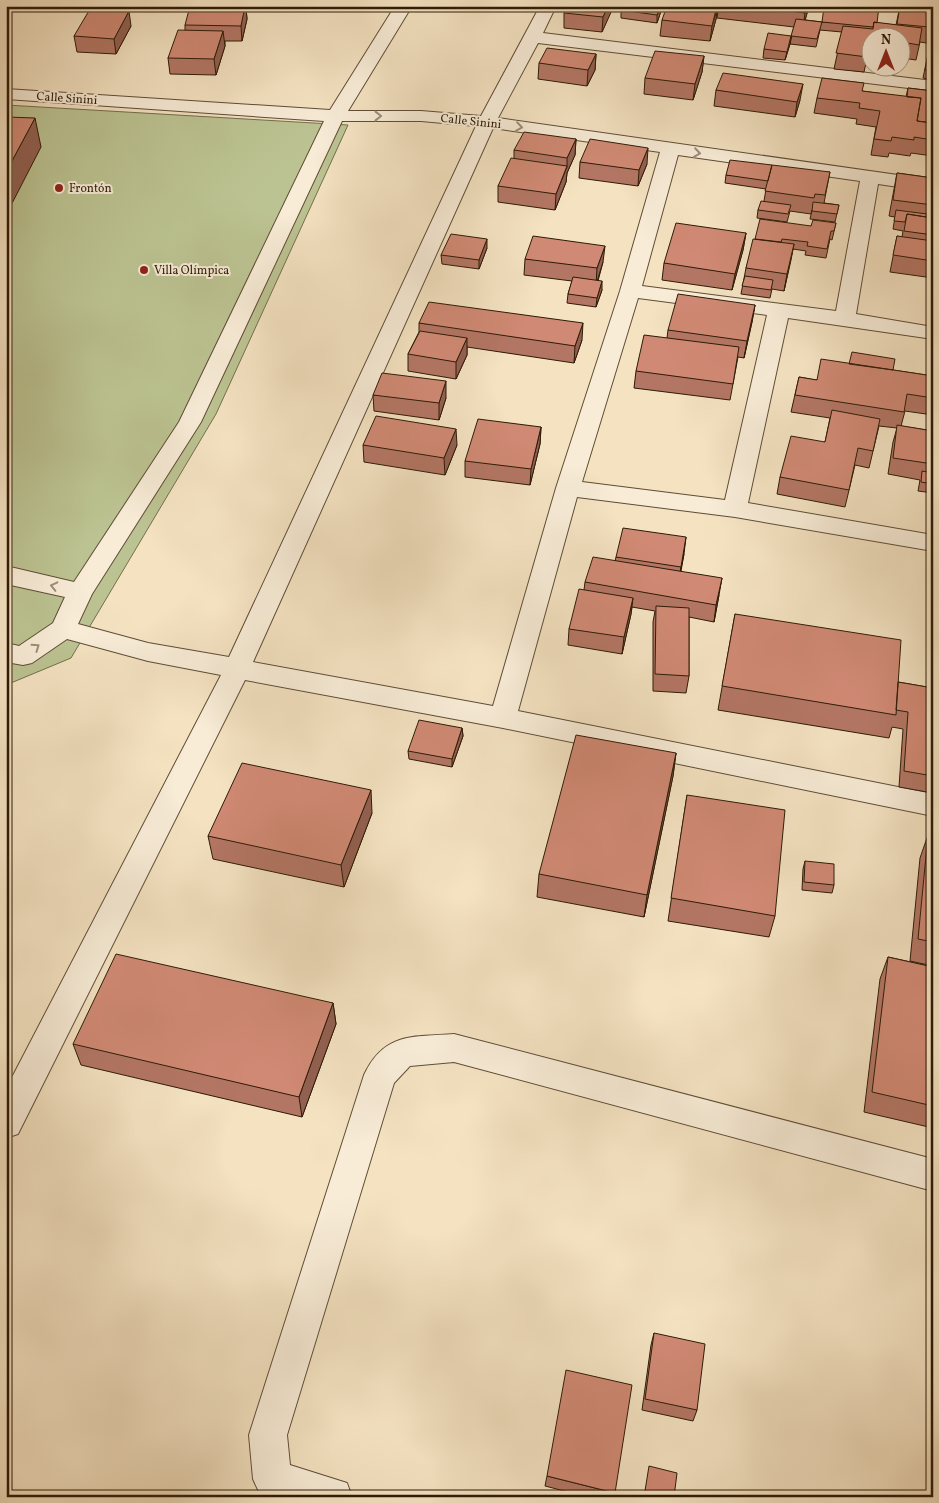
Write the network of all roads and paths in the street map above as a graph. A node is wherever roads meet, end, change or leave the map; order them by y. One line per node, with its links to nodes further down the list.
1 (404, 6): 6 (street)
2 (548, 6): 3 (street)
3 (534, 37): 4 (street); 7 (street)
4 (933, 86)
5 (6, 94): 6 (street, Calle Sinini)
6 (335, 116): 7 (street, Calle Sinini, one-way to 7); 19 (street)
7 (479, 122): 8 (street, Calle Sinini, one-way to 8); 22 (street)
8 (670, 149): 9 (street, Calle Sinini, one-way to 9); 11 (street)
9 (870, 177): 10 (street, Calle Sinini); 13 (street)
10 (933, 186)
11 (630, 291): 12 (street); 15 (street)
12 (779, 311): 13 (street); 16 (street)
13 (845, 319): 14 (street)
14 (933, 333)
15 (568, 488): 16 (street); 23 (street)
16 (735, 509): 17 (street)
17 (933, 543)
18 (6, 575): 19 (street, one-way to 18)
19 (80, 592): 20 (street)
20 (63, 629): 21 (street, one-way to 20); 22 (street)
21 (6, 652)
22 (223, 667): 23 (street); 25 (street)
23 (503, 718): 24 (street)
24 (933, 806)
25 (6, 1123)
26 (933, 1175): 27 (street)
27 (295, 1492): 28 (street)
28 (333, 1497)

